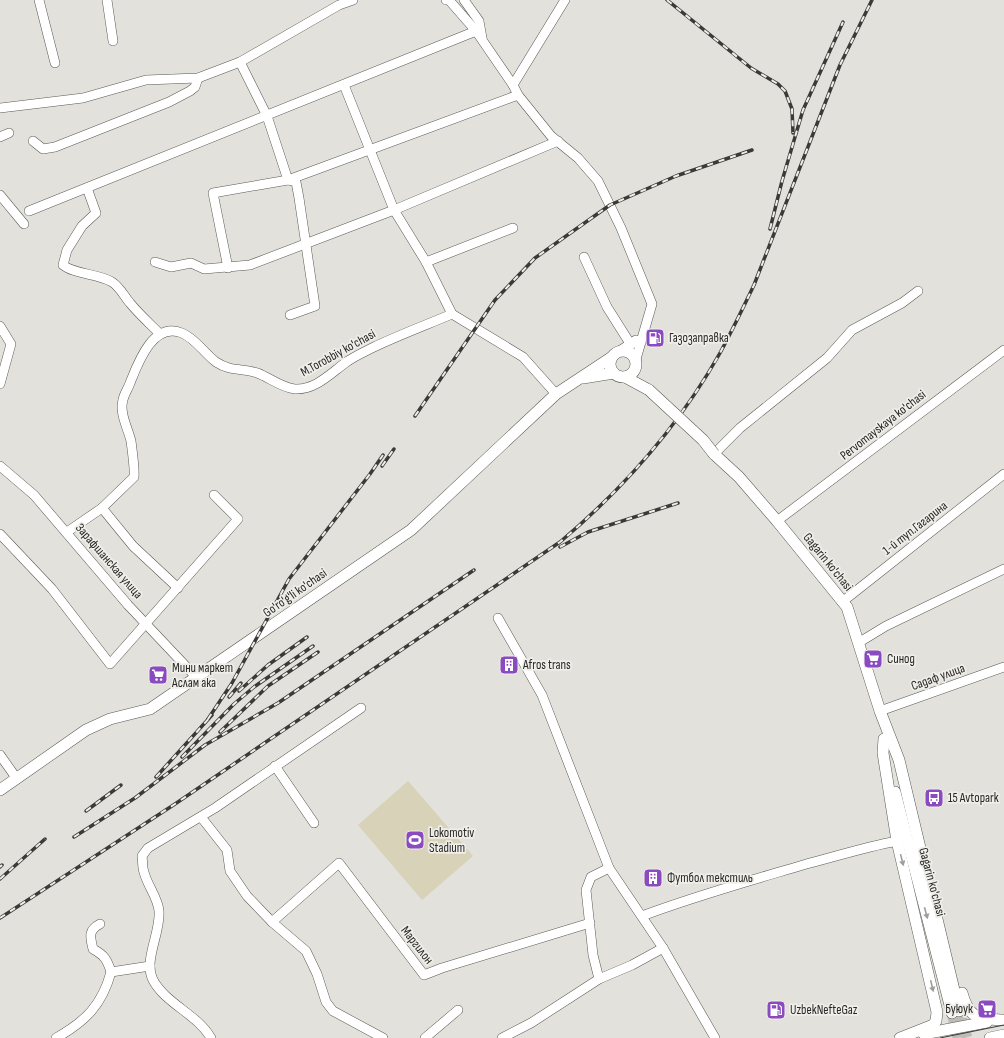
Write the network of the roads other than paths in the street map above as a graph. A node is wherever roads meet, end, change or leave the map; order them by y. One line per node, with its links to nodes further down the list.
1 (39, 0): 12 (street)
2 (107, 0): 9 (street)
3 (353, 0): 7 (street)
4 (446, 0): 8 (street)
5 (464, 0): 10 (street)
6 (565, 0): 15 (street)
7 (338, 3): 11 (street)
8 (476, 31): 10 (street); 14 (street)
9 (113, 41)
10 (483, 41): 15 (street)
11 (240, 62): 13 (street); 18 (street)
12 (55, 63)
13 (198, 78): 17 (street); 21 (street)
14 (344, 85): 18 (street); 23 (street)
15 (513, 85): 16 (street)
16 (518, 95): 22 (street); 23 (street)
17 (0, 108)
18 (267, 116): 24 (street); 25 (street)
19 (9, 133): 20 (street)
20 (0, 137)
21 (34, 140)
22 (558, 141): 27 (street); 41 (street)
23 (370, 149): 24 (street); 27 (street)
24 (288, 180): 31 (street); 35 (street)
25 (87, 188): 28 (street); 40 (street)
26 (0, 195): 29 (street)
27 (394, 210): 31 (street); 34 (street)
28 (29, 211)
29 (24, 224)
30 (513, 228): 34 (street)
31 (307, 243): 35 (street); 37 (street)
32 (584, 257): 42 (street)
33 (155, 262): 35 (street)
34 (426, 262): 38 (street)
35 (228, 268)
36 (918, 291): 53 (street)
37 (290, 315)
38 (451, 315): 40 (street, M.Torobbiy ko'chasi); 52 (street)
39 (0, 326): 50 (street)
40 (160, 334): 57 (street)
41 (643, 334): 42 (street); 46 (street)
42 (631, 344): 43 (street)
43 (621, 350): 45 (main road); 46 (main road)
44 (1003, 351): 58 (street, Pervomayskaya ko'chasi)
45 (612, 357): 47 (main road); 49 (main road, Go'ro'g'li ko'chasi)
46 (636, 362): 48 (main road); 51 (main road)
47 (614, 373): 48 (main road); 49 (main road, Go'ro'g'li ko'chasi)
48 (624, 377): 51 (main road)
49 (579, 380): 52 (main road, Go'ro'g'li ko'chasi)
50 (0, 384)
51 (649, 390): 53 (main road, Gagarin ko'chasi, bridge)
52 (556, 394): 68 (main road, Go'ro'g'li ko'chasi)
53 (714, 454): 58 (main road, Gagarin ko'chasi)
54 (0, 466): 59 (street, Зарафшанская улица)
55 (1004, 474): 63 (street, 1-й туп.Гагарина)
56 (214, 495): 62 (street)
57 (102, 508): 59 (street); 62 (street)
58 (777, 521): 63 (main road, Gagarin ko'chasi)
59 (67, 532): 65 (street, Зарафшанская улица)
60 (0, 534): 65 (street)
61 (1004, 569): 66 (street)
62 (178, 588): 65 (street)
63 (842, 602): 66 (main road, Gagarin ko'chasi)
64 (498, 618): 79 (street)
65 (147, 623): 68 (street, Зарафшанская улица)
66 (858, 643): 70 (main road, Gagarin ko'chasi)
67 (1004, 667): 70 (street, Садаф улица)
68 (196, 677): 74 (main road, Go'ro'g'li ko'chasi)
69 (361, 708): 73 (street)
70 (880, 711): 71 (main road, Gagarin ko'chasi)
71 (887, 737): 78 (main road); 89 (main road, Gagarin ko'chasi); 90 (main road)
72 (0, 755): 74 (street)
73 (275, 766): 76 (street); 77 (street)
74 (17, 779): 75 (main road, Go'ro'g'li ko'chasi)
75 (0, 790)
76 (201, 816): 81 (street); 85 (street)
77 (314, 823)
78 (897, 841): 80 (street); 98 (main road, one-way to 98)
79 (609, 868): 80 (street); 83 (street)
80 (642, 916): 84 (street)
81 (272, 922): 83 (street, Маргилон); 94 (street)
82 (100, 924): 86 (street)
83 (590, 924): 87 (street)
84 (663, 948): 87 (street); 97 (street)
85 (150, 966): 86 (street); 93 (street)
86 (110, 972): 92 (street)
87 (599, 980): 96 (street)
88 (458, 1010): 95 (street)
89 (956, 1012)
90 (1003, 1020): 98 (main road)
91 (1001, 1036): 99 (main road)
92 (56, 1038)
93 (211, 1038)
94 (383, 1038)
95 (425, 1038)
96 (502, 1038)
97 (715, 1038)
98 (901, 1038)
99 (990, 1038)

